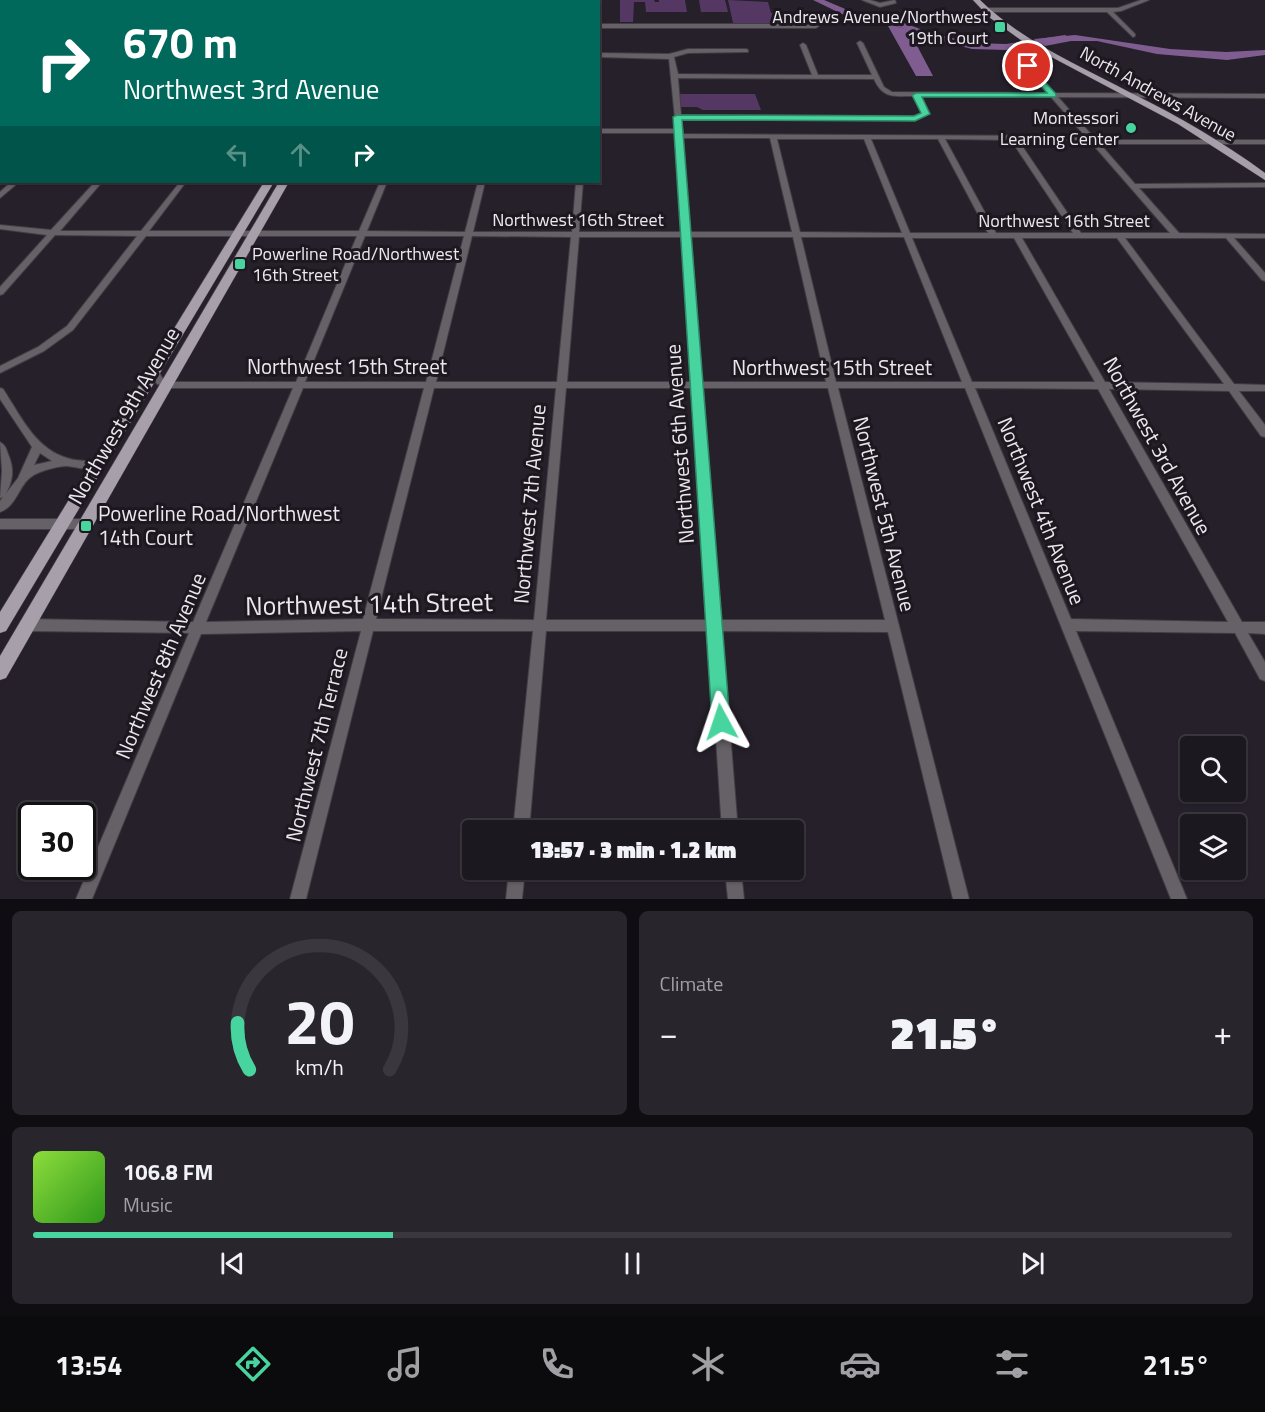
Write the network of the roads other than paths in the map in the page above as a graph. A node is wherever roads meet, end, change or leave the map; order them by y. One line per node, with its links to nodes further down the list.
1 (866, 0): 5 (street)
2 (976, 0): 6 (main road, North Andrews Avenue)
3 (1052, 0): 7 (street)
4 (1146, 0): 8 (street)
5 (891, 3)
6 (987, 10): 7 (street); 22 (main road, North Andrews Avenue)
7 (1063, 11): 8 (street)
8 (1109, 11): 11 (street)
9 (600, 26): 10 (street)
10 (816, 26)
11 (1133, 35)
12 (860, 44): 20 (street)
13 (804, 45): 19 (street)
14 (746, 51): 17 (street)
15 (1017, 54): 23 (street)
16 (600, 55): 17 (street)
17 (669, 56): 18 (street, Northwest 6th Avenue)
18 (675, 76): 19 (street); 25 (street, Northwest 6th Avenue)
19 (816, 77): 20 (street)
20 (876, 77): 21 (street)
21 (916, 95): 23 (street); 25 (street)
22 (1131, 95): 23 (street); 24 (street); 33 (main road, North Andrews Avenue)
23 (1054, 96): 32 (street)
24 (1265, 96)
25 (677, 117): 27 (street, Northwest 6th Avenue)
26 (600, 131): 27 (street)
27 (678, 134): 28 (street); 54 (street, Northwest 6th Avenue)
28 (773, 136): 29 (street); 56 (street, Northwest 5th Avenue)
29 (867, 137): 30 (street); 57 (street, Northwest 4th Avenue)
30 (940, 137): 31 (street); 58 (street)
31 (1013, 138): 32 (street); 60 (street)
32 (1092, 140): 33 (street); 45 (street)
33 (1214, 142): 34 (street); 35 (main road, North Andrews Avenue)
34 (1265, 142)
35 (1265, 177)
36 (14, 183): 46 (street)
37 (98, 183): 48 (street)
38 (182, 183): 49 (street)
39 (268, 183): 50 (main road, Northwest 9th Avenue)
40 (283, 183): 51 (main road, Northwest 9th Avenue)
41 (384, 183): 52 (street, Northwest 8th Avenue)
42 (482, 183): 53 (street, Northwest 7th Terrace)
43 (580, 183): 55 (street, Northwest 7th Avenue)
44 (1265, 185): 45 (street)
45 (1134, 186): 63 (street)
46 (0, 196)
47 (0, 227): 48 (street, Northwest 16th Street)
48 (54, 233): 49 (street, Northwest 16th Street); 67 (street)
49 (144, 233): 50 (street, Northwest 16th Street); 69 (street)
50 (237, 234): 51 (street, Northwest 16th Street); 70 (main road, Northwest 9th Avenue)
51 (253, 234): 52 (street, Northwest 16th Street); 71 (main road, Northwest 9th Avenue)
52 (364, 235): 53 (street, Northwest 16th Street); 72 (street, Northwest 8th Avenue)
53 (469, 235): 55 (street, Northwest 16th Street); 75 (street, Northwest 7th Terrace)
54 (686, 235): 55 (street, Northwest 16th Street); 56 (street, Northwest 16th Street); 76 (street, Northwest 6th Avenue)
55 (575, 236): 73 (street, Northwest 7th Avenue)
56 (796, 236): 57 (street, Northwest 16th Street); 77 (street, Northwest 5th Avenue)
57 (907, 236): 58 (street, Northwest 16th Street); 74 (street, Northwest 4th Avenue)
58 (994, 236): 59 (street, Northwest 16th Street)
59 (1017, 236): 60 (street, Northwest 16th Street); 78 (street, Northwest 3rd Avenue)
60 (1079, 236): 62 (street, Northwest 16th Street)
61 (1265, 236): 64 (street, Northwest 16th Street)
62 (1120, 237): 63 (street, Northwest 16th Street); 79 (street)
63 (1177, 237): 64 (street, Northwest 16th Street)
64 (1229, 237): 65 (street)
65 (1265, 278)
66 (0, 281): 67 (street)
67 (11, 281): 68 (street)
68 (0, 292)
69 (0, 370)
70 (154, 373): 71 (street); 86 (main road, Northwest 9th Avenue)
71 (166, 385): 72 (street, Northwest 15th Street); 92 (main road, Northwest 9th Avenue)
72 (297, 385): 75 (street, Northwest 15th Street); 101 (street, Northwest 8th Avenue)
73 (562, 385): 75 (street, Northwest 15th Street); 76 (street, Northwest 15th Street); 95 (street, Northwest 7th Avenue)
74 (969, 385): 77 (street, Northwest 15th Street); 78 (street, Northwest 15th Street); 99 (street, Northwest 4th Avenue)
75 (429, 386): 94 (street, Northwest 7th Terrace)
76 (697, 386): 77 (street, Northwest 15th Street); 97 (street, Northwest 6th Avenue)
77 (832, 386): 98 (street, Northwest 5th Avenue)
78 (1101, 386): 79 (street, Northwest 15th Street); 100 (street, Northwest 3rd Avenue)
79 (1232, 388): 80 (street, Northwest 15th Street); 82 (street)
80 (1265, 388)
81 (0, 391): 84 (street)
82 (1265, 433)
83 (0, 446): 88 (street)
84 (38, 447): 85 (street); 87 (street)
85 (65, 463): 86 (street); 87 (street)
86 (97, 466): 91 (main road, Northwest 9th Avenue)
87 (24, 475): 89 (street)
88 (0, 494)
89 (0, 508)
90 (0, 524): 91 (street)
91 (61, 524): 92 (street); 96 (main road, Northwest 9th Avenue)
92 (86, 524): 93 (main road, Northwest 9th Avenue)
93 (27, 625): 101 (street, Northwest 14th Street); 103 (main road, Northwest 9th Avenue)
94 (367, 625): 95 (street, Northwest 14th Street); 101 (street, Northwest 14th Street); 110 (street, Northwest 7th Terrace)
95 (540, 625): 97 (street, Northwest 14th Street); 105 (street, Northwest 7th Avenue)
96 (0, 626)
97 (714, 626): 98 (street, Northwest 14th Street); 106 (street, Northwest 6th Avenue)
98 (891, 626): 113 (street, Northwest 5th Avenue)
99 (1066, 626): 100 (street); 114 (street, Northwest 4th Avenue)
100 (1237, 627): 102 (street); 104 (street, Northwest 3rd Avenue)
101 (198, 628): 109 (street, Northwest 8th Avenue)
102 (1265, 628)
103 (0, 672)
104 (1265, 675)
105 (522, 820)
106 (729, 820)
107 (516, 880): 111 (street)
108 (734, 880): 112 (street)
109 (84, 899)
110 (298, 899)
111 (514, 899)
112 (736, 899)
113 (961, 899)
114 (1179, 899)

